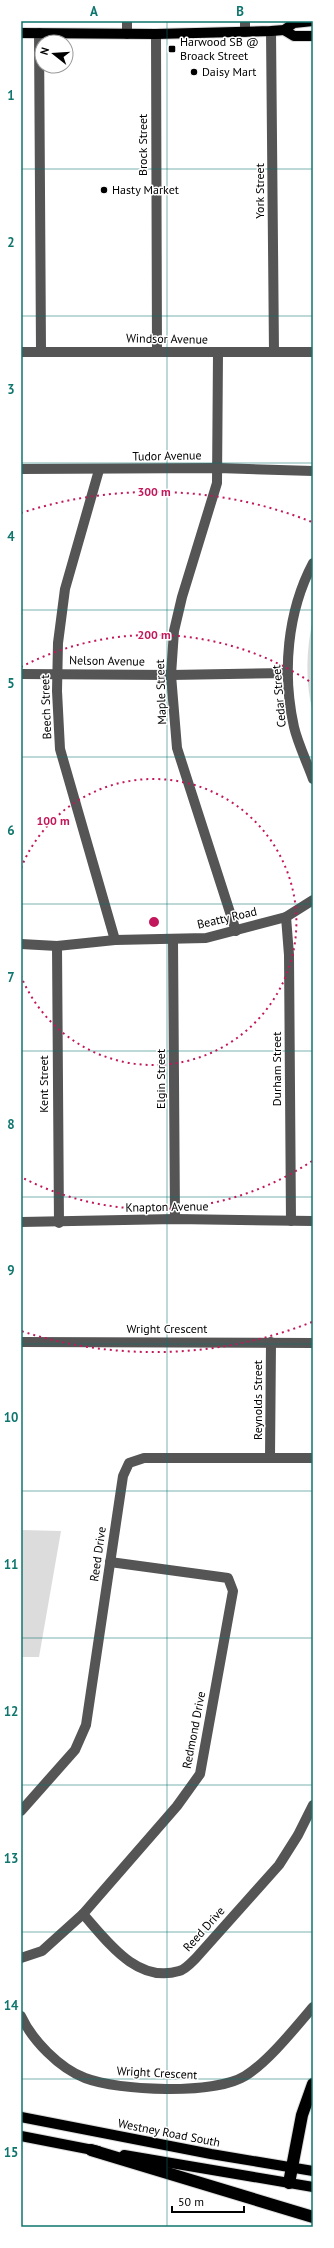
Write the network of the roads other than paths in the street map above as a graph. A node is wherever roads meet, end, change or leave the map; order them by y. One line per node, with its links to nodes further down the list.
1 (127, 21): 9 (street)
2 (245, 21): 6 (street)
3 (313, 21): 4 (main road)
4 (284, 30): 5 (main road); 11 (main road)
5 (271, 31): 6 (main road); 15 (street, York Street)
6 (245, 32): 10 (main road)
7 (21, 33): 8 (main road)
8 (40, 33): 9 (main road); 12 (street)
9 (127, 34): 10 (main road)
10 (156, 34): 14 (street, Brock Street)
11 (313, 36)
12 (41, 351): 13 (street, Windsor Avenue); 14 (street, Windsor Avenue)
13 (21, 352)
14 (157, 352): 17 (street, Windsor Avenue)
15 (274, 352): 16 (street, Windsor Avenue); 17 (street, Windsor Avenue)
16 (313, 352)
17 (218, 353): 18 (street, Maple Street)
18 (218, 468): 20 (street, Tudor Avenue); 21 (street, Tudor Avenue); 26 (street, Maple Street)
19 (21, 469): 20 (street, Tudor Avenue)
20 (99, 470): 23 (street, Beech Street)
21 (313, 471)
22 (313, 563): 24 (street, Cedar Street)
23 (57, 673): 25 (street, Nelson Avenue); 26 (street, Nelson Avenue); 31 (street, Beech Street)
24 (288, 673): 26 (street, Nelson Avenue); 27 (street, Cedar Street)
25 (21, 674)
26 (171, 676): 30 (street, Maple Street)
27 (313, 779)
28 (313, 900): 29 (street, Beatty Road)
29 (286, 917): 30 (street, Beatty Road); 36 (street, Durham Street)
30 (236, 931): 32 (street, Beatty Road)
31 (115, 940): 32 (street, Beatty Road); 34 (street, Beatty Road)
32 (173, 940): 35 (street, Elgin Street)
33 (21, 944): 34 (street, Beatty Road)
34 (57, 946): 39 (street, Kent Street)
35 (175, 1219): 36 (street, Knapton Avenue); 39 (street, Knapton Avenue)
36 (291, 1221): 37 (street, Knapton Avenue)
37 (313, 1221)
38 (21, 1222): 39 (street, Knapton Avenue)
39 (59, 1222)
40 (21, 1342): 41 (street, Wright Crescent)
41 (271, 1342): 42 (street, Wright Crescent); 43 (street, Reynolds Street)
42 (313, 1343)
43 (270, 1457): 44 (street, Reed Drive); 45 (street, Reed Drive)
44 (313, 1458)
45 (110, 1562): 47 (street, Reed Drive); 48 (street, Redmond Drive)
46 (313, 1805): 48 (street, Reed Drive)
47 (21, 1811)
48 (83, 1914): 49 (street, Redmond Drive)
49 (21, 1958)
50 (313, 2007): 51 (street, Wright Crescent)
51 (21, 2016)
52 (313, 2084): 56 (highway)
53 (21, 2117): 56 (main road, Westney Road South)
54 (21, 2136): 55 (main road)
55 (91, 2150): 58 (main road); 60 (highway)
56 (291, 2167): 57 (main road, Westney Road South); 58 (highway)
57 (313, 2171)
58 (289, 2183): 59 (main road)
59 (313, 2187)
60 (313, 2217)

